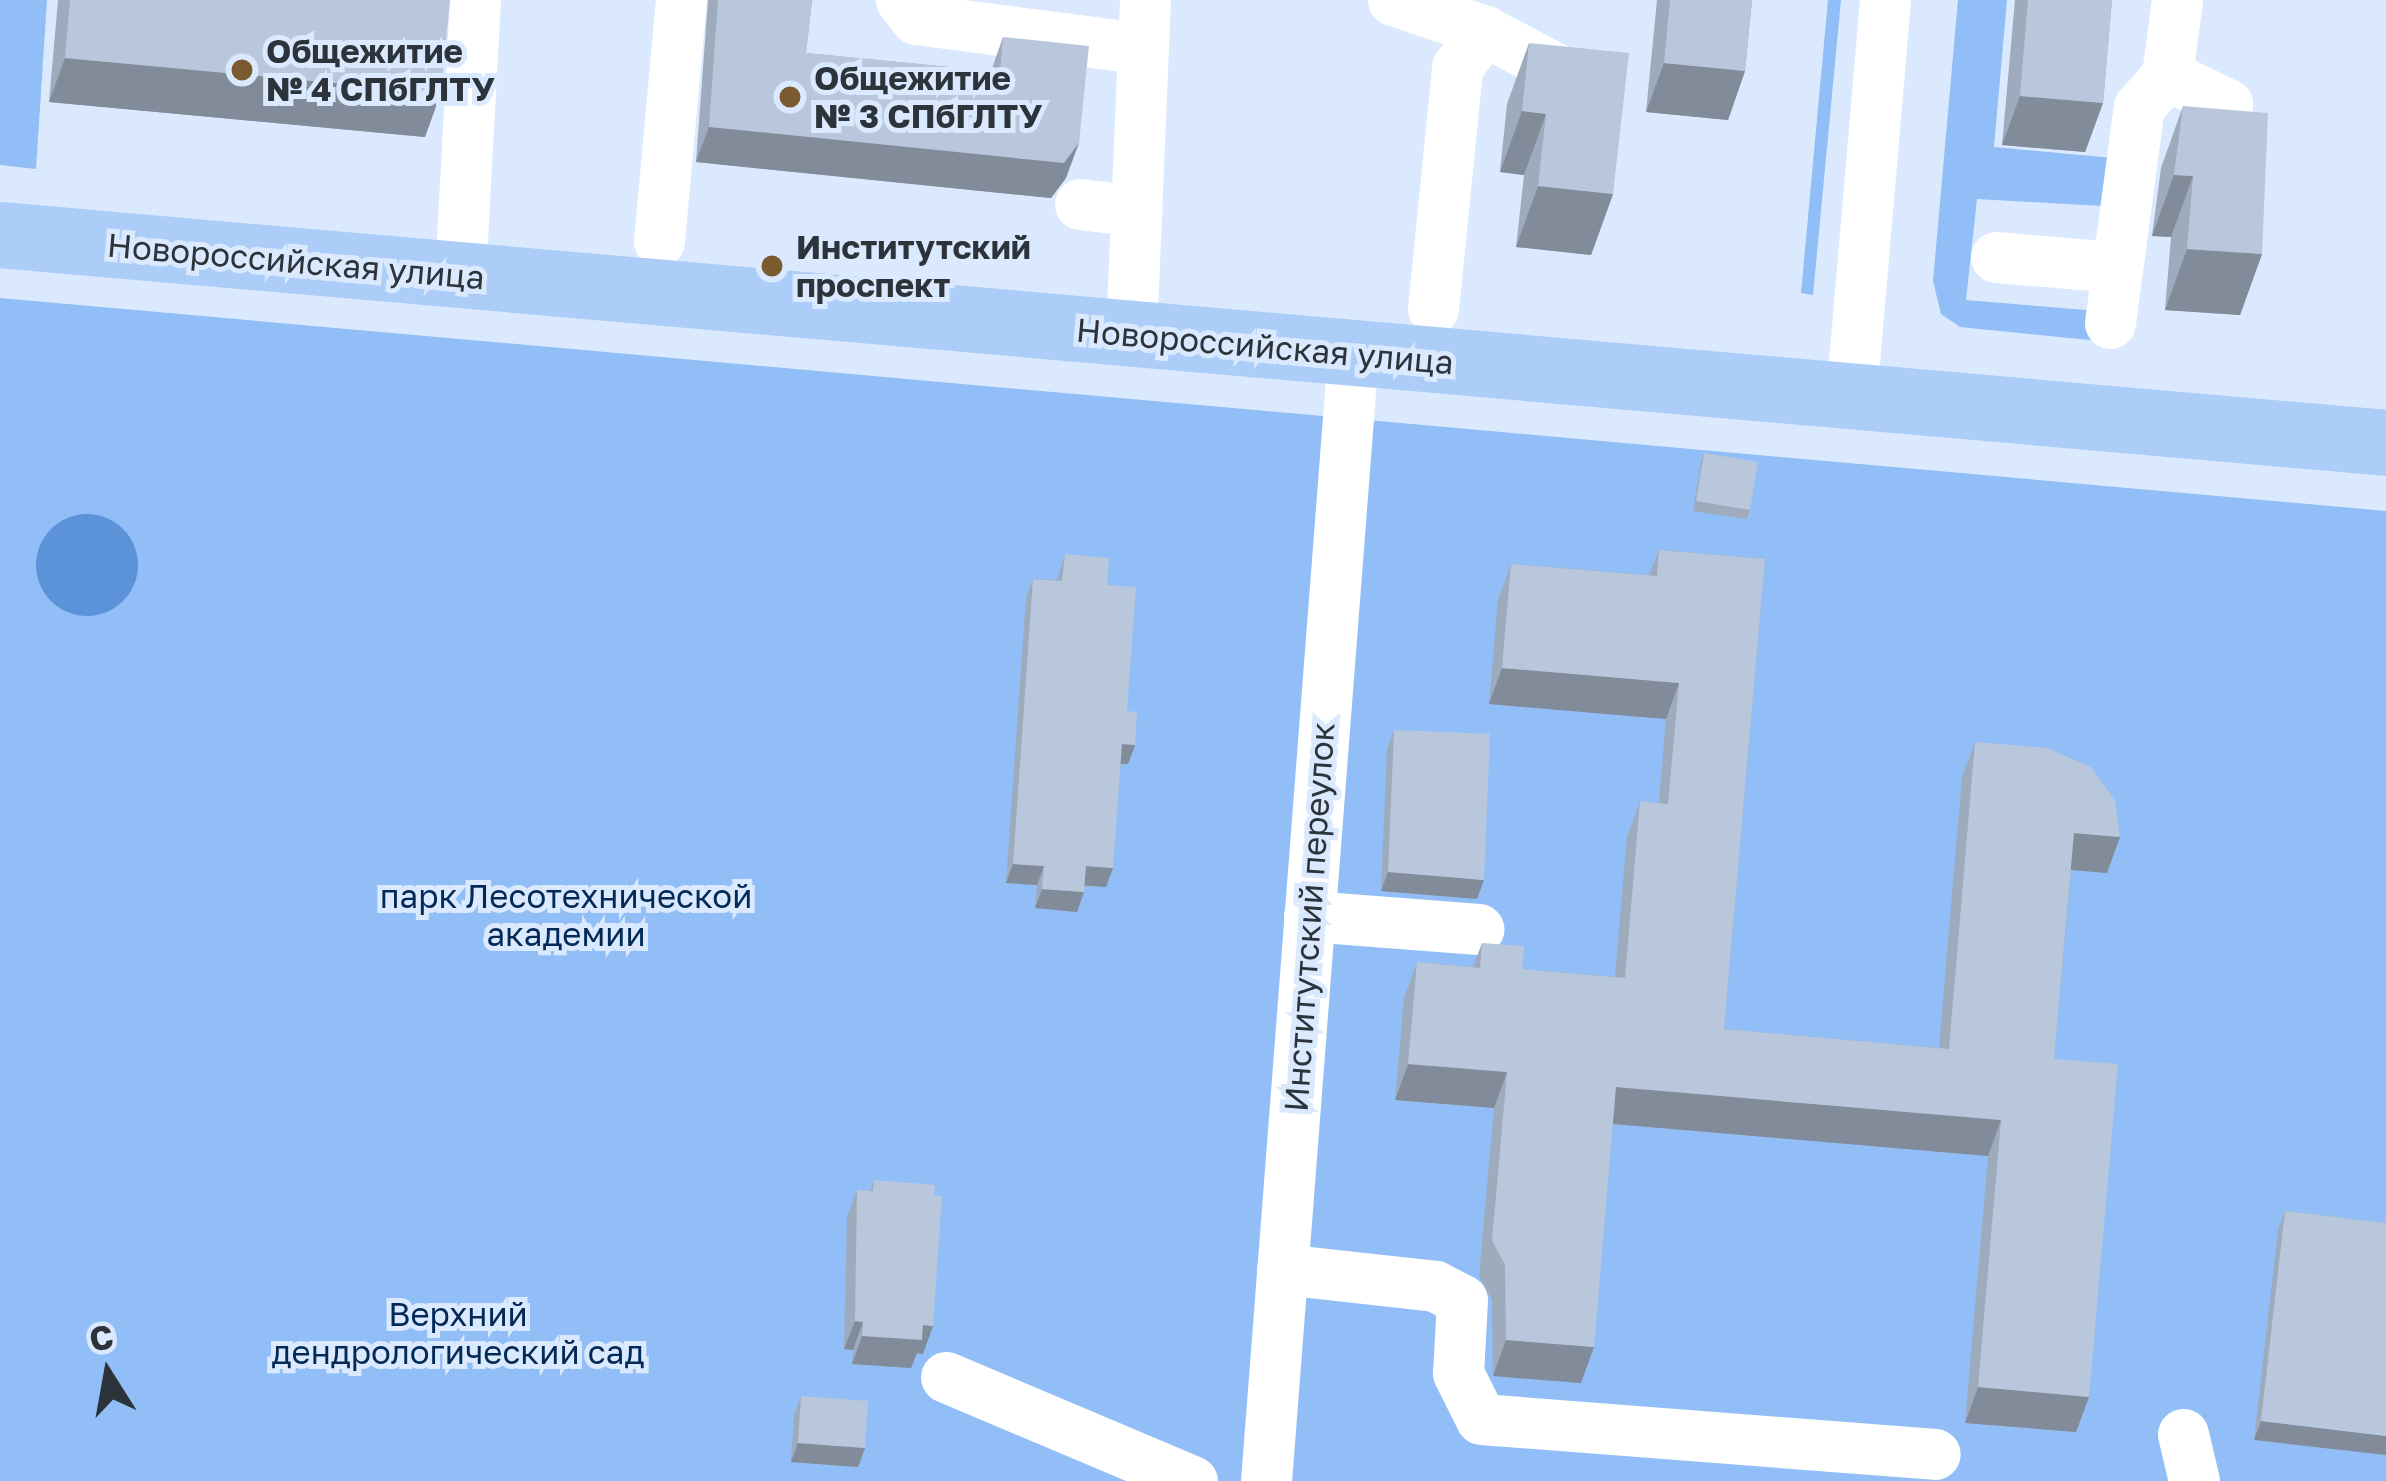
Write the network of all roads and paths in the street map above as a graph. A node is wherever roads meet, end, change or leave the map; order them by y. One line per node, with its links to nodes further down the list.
1 (475, 0): 19 (street)
2 (681, 0): 16 (street)
3 (901, 0): 9 (street)
4 (1145, 0): 14 (street)
5 (1393, 0): 8 (street)
6 (1885, 0): 24 (street)
7 (2177, 0): 11 (street)
8 (1484, 31): 10 (street); 20 (street)
9 (1115, 45)
10 (1566, 74)
11 (2167, 75): 12 (street); 18 (street)
12 (2227, 104)
13 (1081, 204): 14 (street)
14 (1137, 211): 22 (street)
15 (0, 236): 19 (main road, Новороссийская улица)
16 (659, 242)
17 (1996, 257): 18 (street)
18 (2115, 267): 21 (street)
19 (460, 276): 22 (main road, Новороссийская улица)
20 (1432, 309)
21 (2110, 323)
22 (1131, 334): 23 (main road, Новороссийская улица)
23 (1353, 354): 24 (main road, Новороссийская улица); 26 (street, Институтский переулок)
24 (1851, 398): 25 (main road, Новороссийская улица)
25 (2386, 442)
26 (1310, 916): 27 (street); 28 (street, Институтский переулок)
27 (1479, 929)
28 (1282, 1269): 30 (street); 32 (street, Институтский переулок)
29 (946, 1377): 31 (street)
30 (1935, 1454)
31 (1192, 1481)
32 (1267, 1481)

